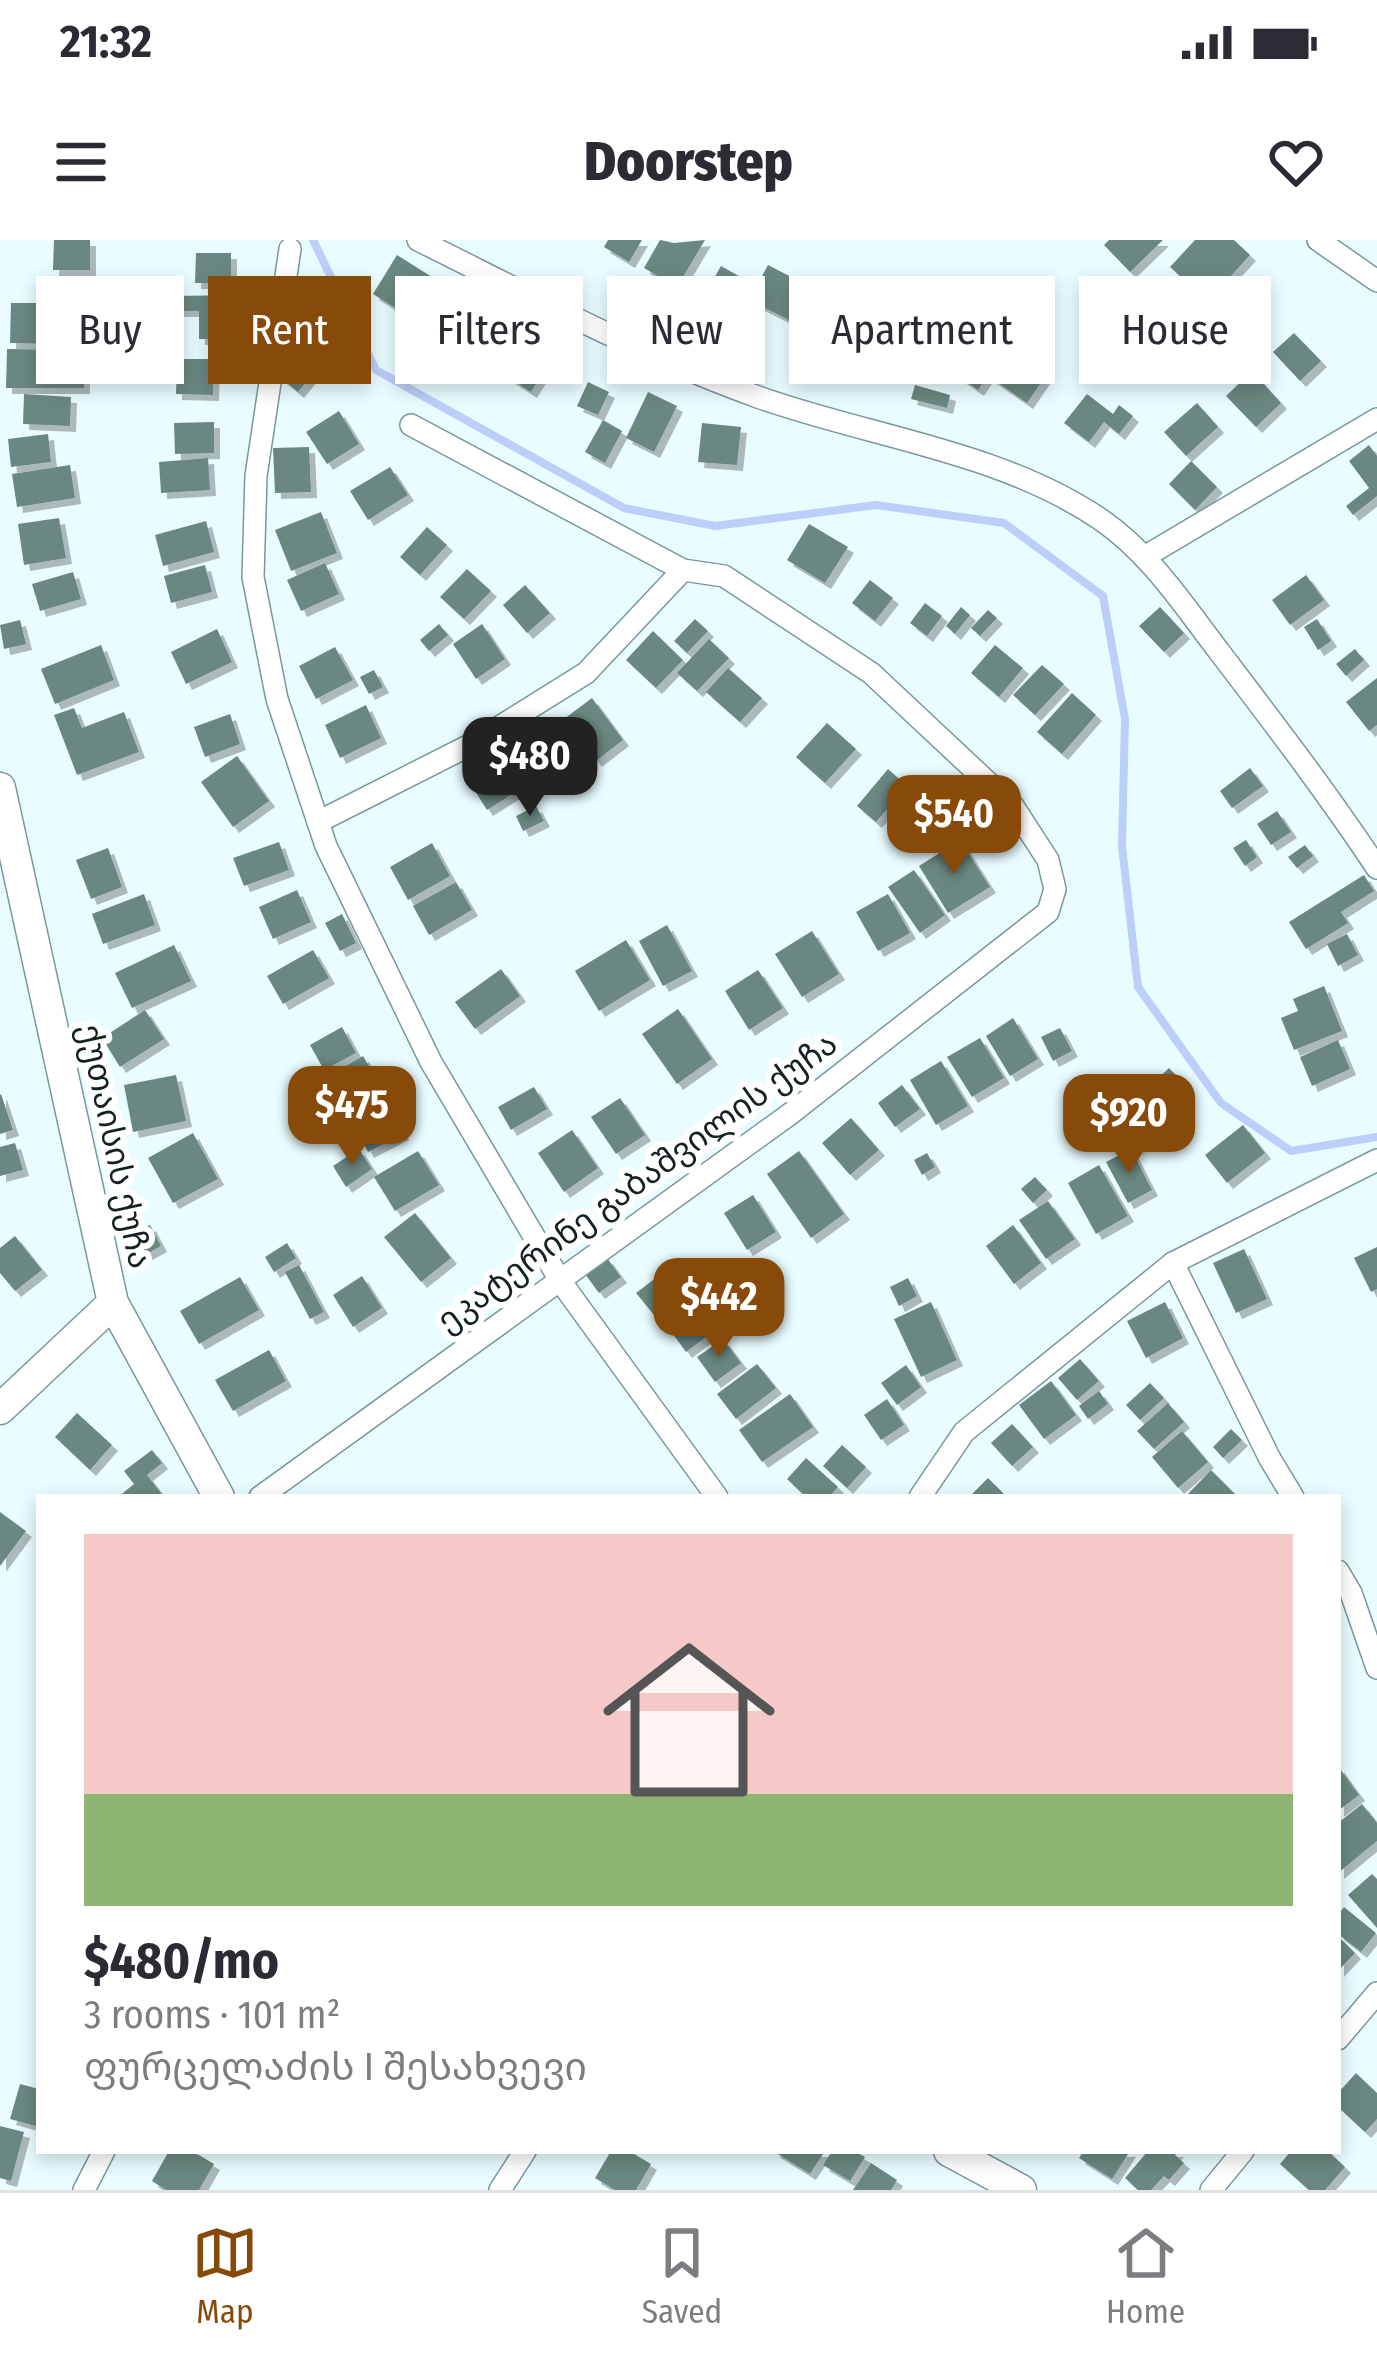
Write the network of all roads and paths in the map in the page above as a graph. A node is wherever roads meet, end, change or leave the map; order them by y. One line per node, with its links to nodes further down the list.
1 (418, 240): 7 (street)
2 (1318, 240): 4 (street)
3 (290, 249): 10 (street)
4 (1377, 281)
5 (1377, 419): 7 (street)
6 (411, 425): 8 (street)
7 (1146, 556): 11 (street)
8 (682, 570): 10 (street); 14 (street, ეკატერინე გაბაშვილის ქუჩა)
9 (0, 788): 15 (street, ქუთაისის ქუჩა)
10 (318, 822): 14 (street)
11 (1377, 868)
12 (1377, 1160): 13 (street)
13 (1173, 1262): 20 (street); 21 (street)
14 (561, 1282): 18 (street, ეკატერინე გაბაშვილის ქუჩა); 19 (street)
15 (113, 1303): 16 (street); 17 (street, ქუთაისის ქუჩა)
16 (0, 1409)
17 (217, 1494)
18 (264, 1494)
19 (715, 1494)
20 (922, 1494)
21 (1291, 1494)
22 (1341, 1576): 23 (street)
23 (1377, 1668)
24 (1377, 1993): 25 (street)
25 (1341, 2035)
26 (102, 2154): 30 (street)
27 (523, 2154): 31 (street)
28 (955, 2154): 32 (street)
29 (1241, 2154): 33 (street)
30 (84, 2190)
31 (500, 2190)
32 (1021, 2190)
33 (1211, 2190)

